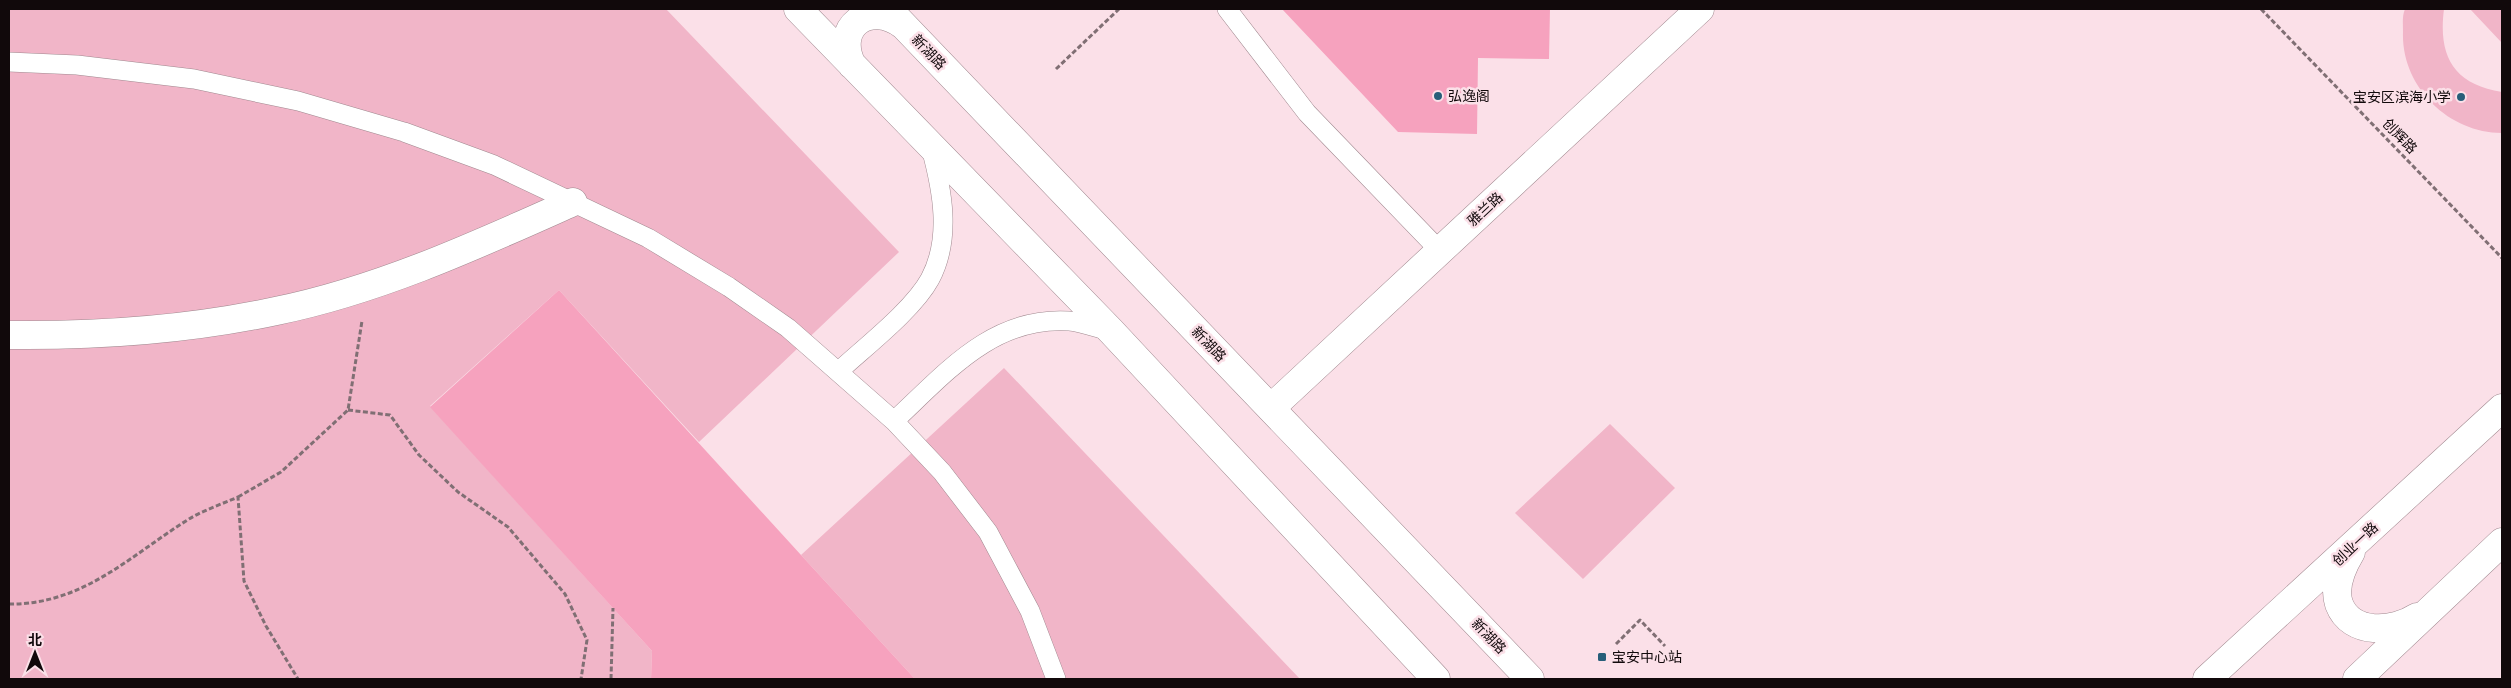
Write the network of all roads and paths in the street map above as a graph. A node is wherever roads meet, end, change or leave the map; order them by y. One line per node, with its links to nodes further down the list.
1 (798, 9): 8 (main road)
2 (1119, 9): 9 (path)
3 (1227, 9): 12 (lane)
4 (1700, 9): 12 (main road, 雅兰路)
5 (2262, 9): 13 (path, 创辉路)
6 (896, 17): 8 (main road); 18 (main road, 新湖路)
7 (9, 62): 11 (lane)
8 (852, 65): 10 (main road)
9 (1056, 69)
10 (930, 146): 15 (main road); 17 (lane)
11 (573, 202): 14 (main road); 17 (lane)
12 (1440, 251): 18 (main road, 雅兰路)
13 (2502, 258)
14 (366, 286): 16 (main road); 20 (path)
15 (1111, 331): 21 (lane); 34 (main road)
16 (9, 335)
17 (839, 371): 21 (lane)
18 (1271, 408): 35 (main road, 新湖路)
19 (2502, 408): 23 (main road, 创业一路)
20 (348, 410): 22 (path); 32 (path)
21 (894, 421): 30 (lane)
22 (238, 497): 25 (path); 31 (path)
23 (2357, 542): 26 (main road); 36 (main road, 创业一路)
24 (2502, 542): 26 (main road)
25 (9, 604)
26 (2435, 606): 37 (main road)
27 (613, 608): 33 (path)
28 (1616, 644): 29 (path)
29 (1665, 646)
30 (1052, 676)
31 (298, 679)
32 (581, 679)
33 (611, 679)
34 (1436, 679)
35 (1530, 679)
36 (2208, 679)
37 (2357, 679)

